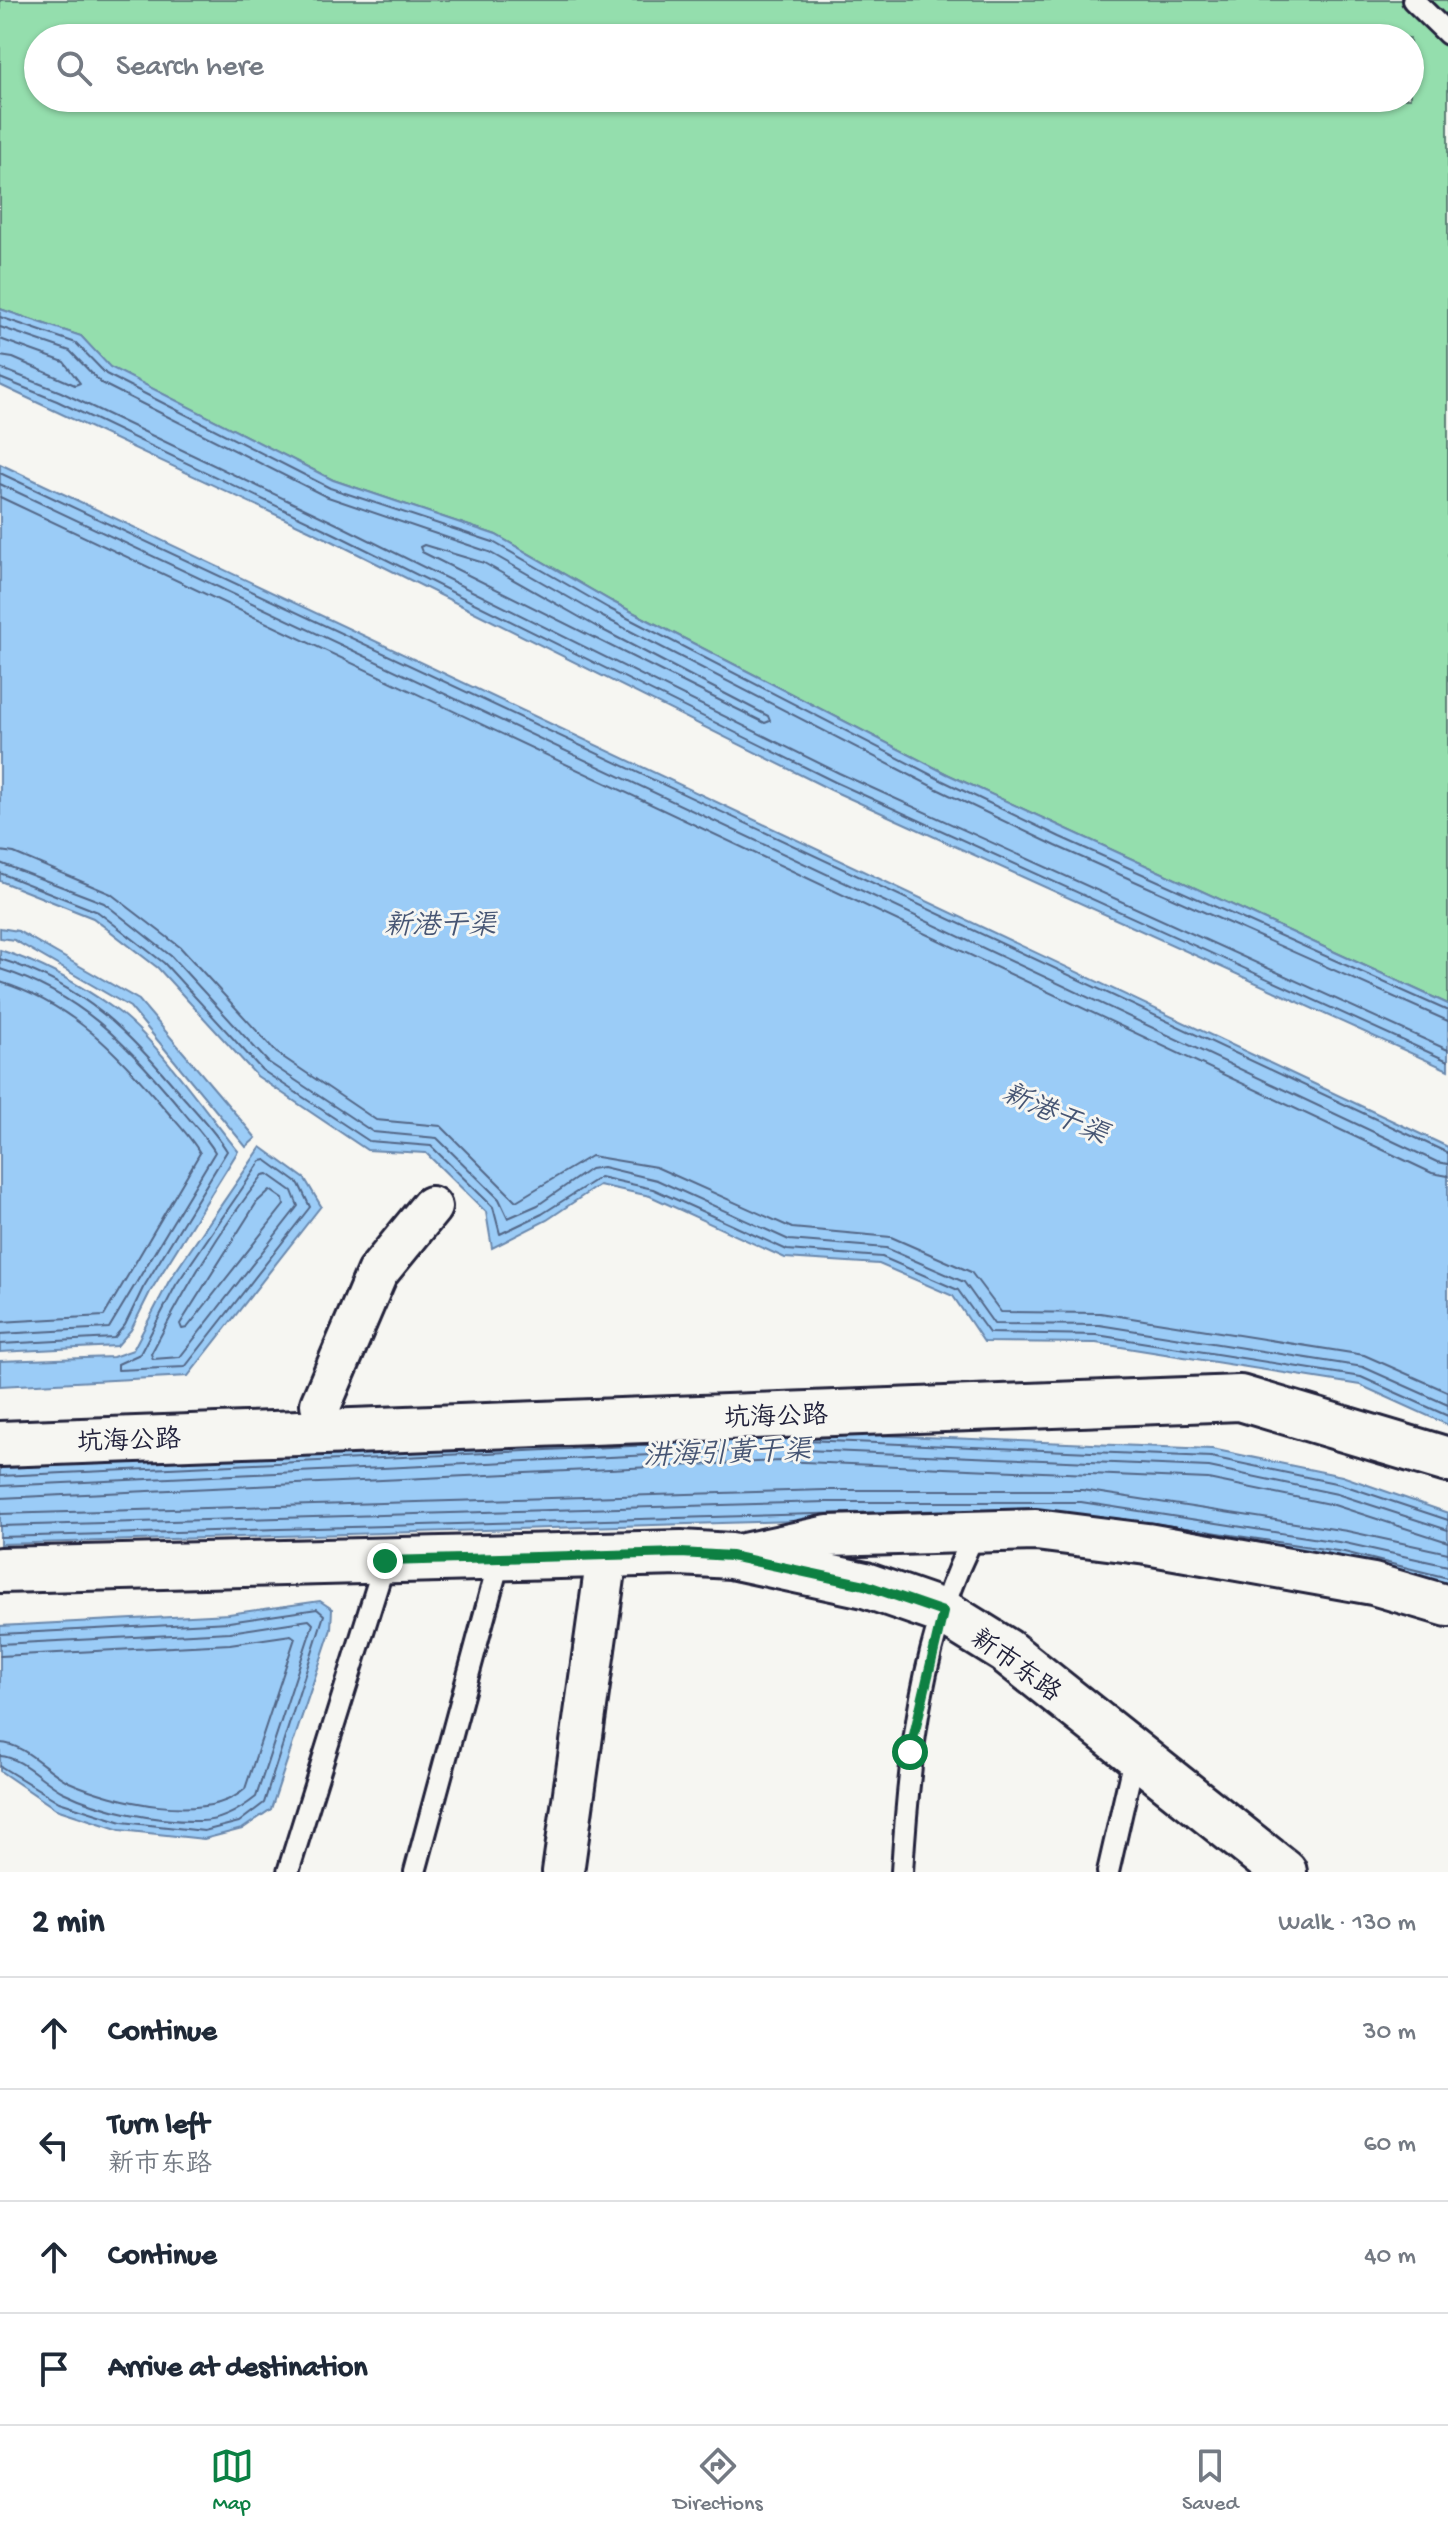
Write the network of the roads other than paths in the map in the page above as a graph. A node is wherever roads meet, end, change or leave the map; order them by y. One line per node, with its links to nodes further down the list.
1 (1413, 0): 2 (lane)
2 (1448, 34)
3 (431, 1207): 4 (street)
4 (321, 1404)
5 (0, 1444): 6 (main road, 坑海公路)
6 (1448, 1460)
7 (977, 1530): 9 (street); 13 (street); 14 (lane)
8 (607, 1556): 9 (main road, 新市东路); 10 (main road, 新市东路); 18 (street)
9 (731, 1556): 14 (main road, 新市东路)
10 (385, 1561): 11 (main road, 新市东路); 16 (lane)
11 (0, 1570)
12 (495, 1576): 17 (lane)
13 (1448, 1606)
14 (943, 1612): 15 (main road, 新市东路); 19 (lane)
15 (1135, 1754): 20 (lane); 21 (main road, 新市东路)
16 (288, 1872)
17 (415, 1872)
18 (563, 1872)
19 (902, 1872)
20 (1108, 1872)
21 (1284, 1872)

